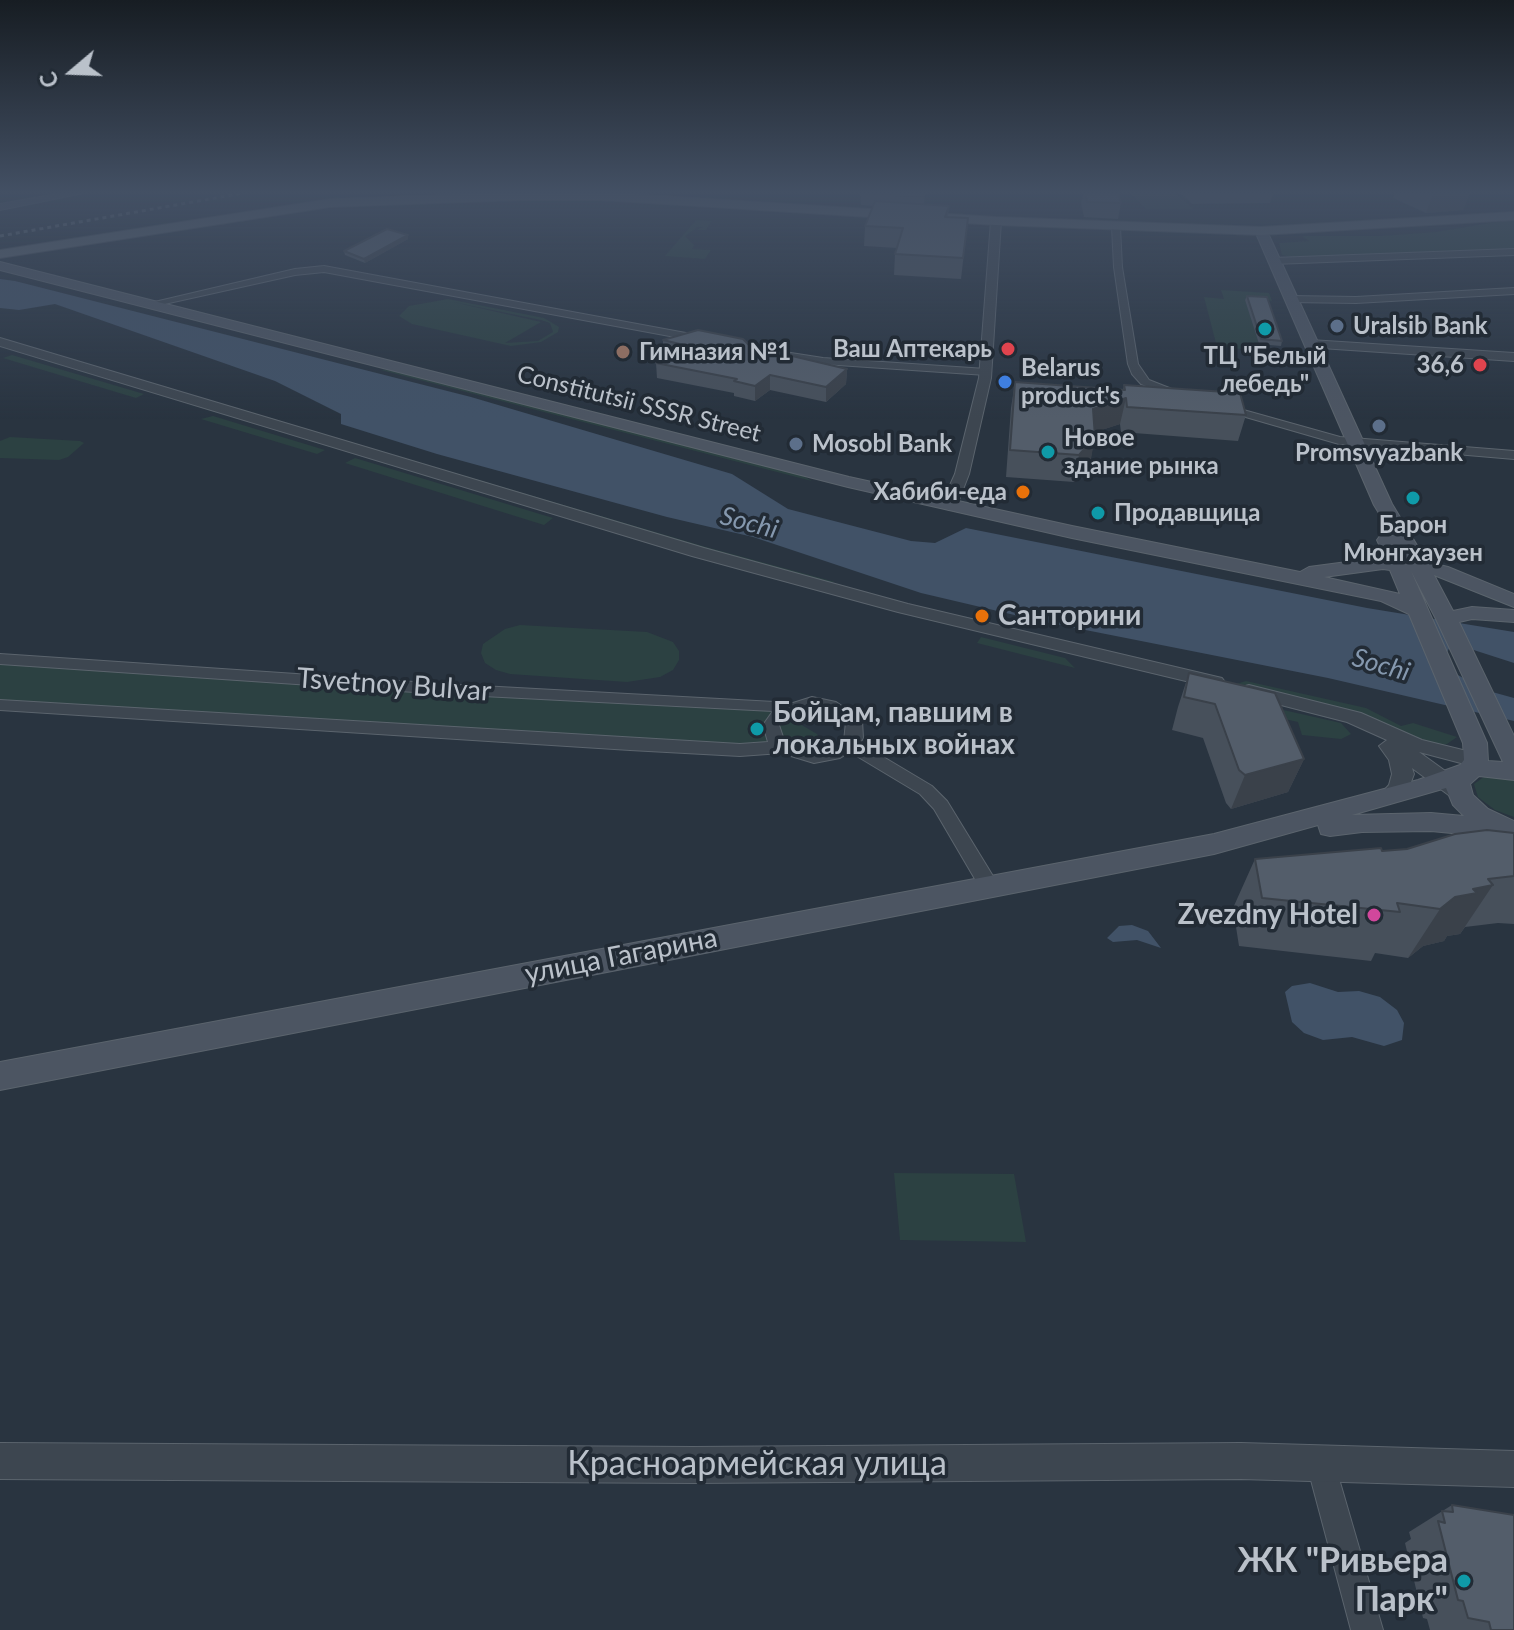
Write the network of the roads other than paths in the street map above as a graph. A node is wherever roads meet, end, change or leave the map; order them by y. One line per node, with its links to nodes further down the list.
1 (12, 267): 7 (main road, Constitutsii SSSR Street)
2 (992, 267): 13 (street)
3 (1119, 267): 14 (street)
4 (1276, 267): 6 (main road)
5 (1514, 291): 6 (street)
6 (1290, 299): 10 (main road)
7 (151, 304): 9 (street); 18 (main road, Constitutsii SSSR Street)
8 (0, 342): 28 (street)
9 (720, 342)
10 (1310, 344): 12 (street); 16 (main road)
11 (758, 350): 13 (street)
12 (1514, 357)
13 (986, 372): 18 (street)
14 (1188, 398)
15 (1203, 402): 16 (street)
16 (1355, 442): 17 (street); 19 (main road)
17 (1514, 455)
18 (949, 505): 20 (main road, Constitutsii SSSR Street)
19 (1408, 565): 20 (main road); 21 (main road); 22 (main road); 24 (main road)
20 (1270, 571): 22 (main road)
21 (1514, 601)
22 (1420, 613): 29 (main road)
23 (1514, 616): 24 (main road)
24 (1447, 619): 33 (main road)
25 (0, 659): 27 (street, Tsvetnoy Bulvar)
26 (0, 705): 31 (street, Tsvetnoy Bulvar)
27 (789, 707): 30 (street); 31 (street)
28 (1359, 718): 32 (street); 34 (street); 35 (street)
29 (1467, 730): 32 (street); 34 (main road)
30 (850, 745): 31 (street); 38 (street)
31 (782, 747)
32 (1433, 750): 34 (street)
33 (1510, 767): 34 (main road)
34 (1462, 775): 35 (main road); 36 (main road)
35 (1390, 796): 37 (main road)
36 (1514, 830): 37 (main road)
37 (1243, 838): 38 (main road, улица Гагарина)
38 (989, 886): 39 (main road, улица Гагарина)
39 (0, 1076)
40 (0, 1461): 41 (street, Красноармейская улица)
41 (1321, 1465): 42 (street, Красноармейская улица); 43 (street)
42 (1514, 1469)
43 (1367, 1630)

